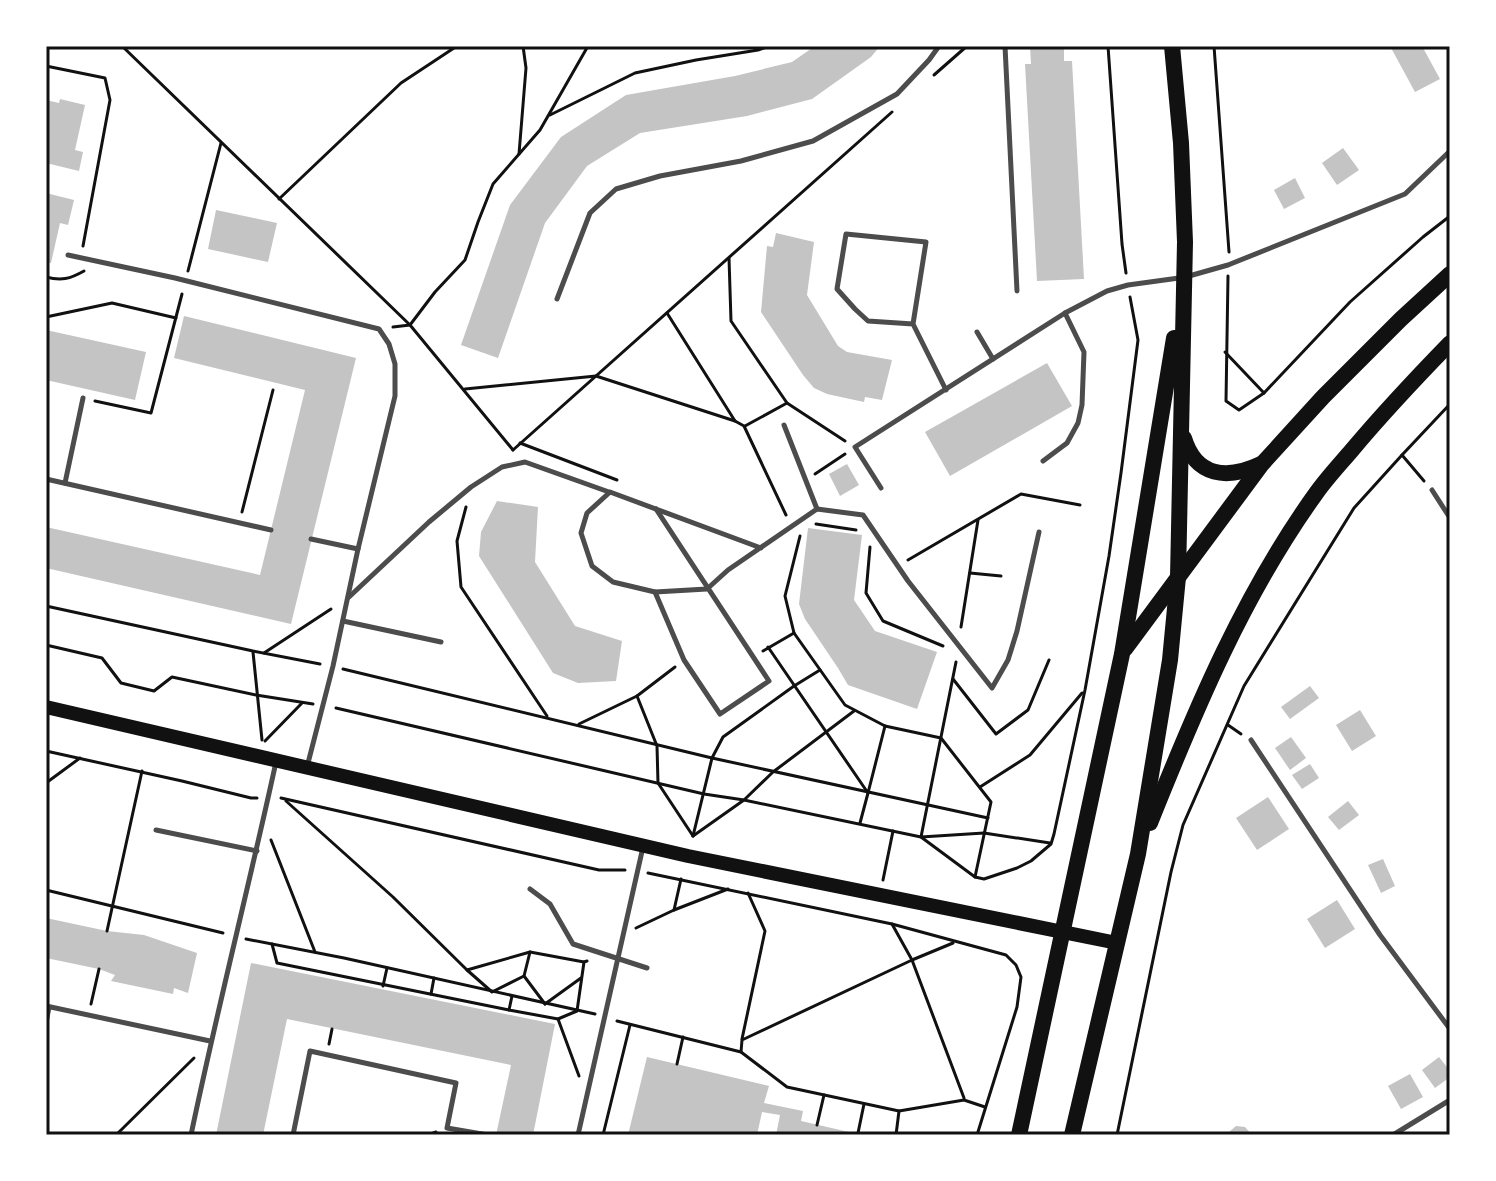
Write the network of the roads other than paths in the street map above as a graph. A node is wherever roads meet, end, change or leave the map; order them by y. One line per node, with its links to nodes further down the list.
1 (939, 46): 9 (lane)
2 (1005, 46): 8 (lane)
3 (1172, 46): 7 (main road)
4 (1450, 151): 7 (lane)
5 (68, 255): 33 (lane)
6 (1450, 274): 20 (main road)
7 (1184, 277): 10 (lane); 18 (main road); 40 (main road)
8 (1017, 291)
9 (557, 299)
10 (1065, 313): 14 (lane); 19 (lane)
11 (913, 324): 11 (lane); 15 (lane)
12 (977, 332): 14 (lane)
13 (1450, 343): 48 (main road)
14 (993, 359): 15 (lane)
15 (946, 390): 23 (lane)
16 (83, 398): 22 (lane)
17 (784, 425): 27 (lane)
18 (1180, 425): 20 (main road); 34 (main road)
19 (1043, 461)
20 (1262, 464): 34 (main road)
21 (46, 479): 22 (lane)
22 (65, 484): 29 (lane)
23 (881, 488)
24 (1432, 490): 28 (lane)
25 (610, 492): 26 (lane); 36 (lane); 37 (lane)
26 (655, 509): 32 (lane); 35 (lane)
27 (817, 509): 30 (lane); 32 (lane)
28 (1450, 518)
29 (271, 530)
30 (1039, 532)
31 (311, 539): 33 (lane)
32 (761, 548): 35 (lane)
33 (358, 549): 37 (lane)
34 (1178, 577): 40 (main road); 48 (main road)
35 (707, 589): 36 (lane); 36 (lane)
36 (655, 592)
37 (348, 598): 38 (lane)
38 (343, 621): 39 (lane); 44 (lane)
39 (441, 642)
40 (1122, 654): 50 (main road)
41 (46, 707): 43 (main road)
42 (1251, 740): 56 (lane)
43 (276, 761): 44 (main road); 47 (lane)
44 (307, 768): 46 (main road)
45 (156, 830): 47 (lane)
46 (643, 846): 50 (main road); 52 (lane)
47 (257, 851): 57 (lane)
48 (1138, 854): 51 (main road)
49 (530, 889): 52 (lane)
50 (1062, 932): 51 (main road); 64 (main road)
51 (1117, 943): 65 (main road)
52 (618, 959): 53 (lane); 63 (lane)
53 (647, 968)
54 (48, 1007): 55 (lane); 57 (lane)
55 (46, 1023)
56 (1450, 1029)
57 (210, 1041): 60 (lane)
58 (1450, 1100): 66 (lane)
59 (446, 1132): 61 (lane); 62 (lane)
60 (191, 1135)
61 (293, 1135)
62 (488, 1135)
63 (578, 1135)
64 (1019, 1135)
65 (1072, 1135)
66 (1393, 1135)

